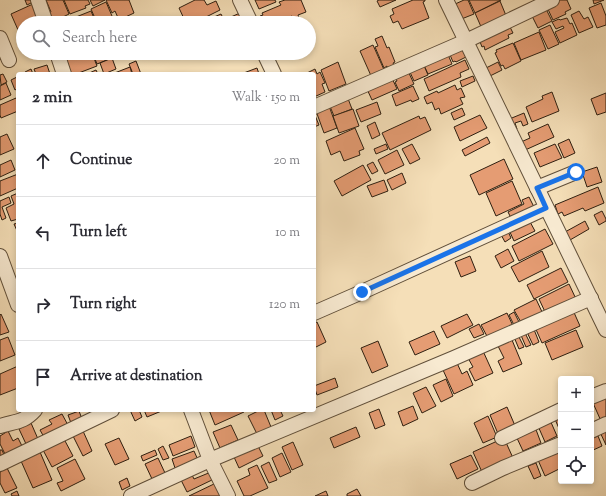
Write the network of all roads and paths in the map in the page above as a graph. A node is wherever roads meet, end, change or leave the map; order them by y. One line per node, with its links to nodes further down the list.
1 (38, 0): 5 (street)
2 (240, 0): 6 (street)
3 (446, 0): 8 (street)
4 (552, 0): 8 (street)
5 (44, 16)
6 (248, 16)
7 (0, 38): 9 (street)
8 (466, 41): 14 (street); 16 (street)
9 (9, 60)
10 (59, 60): 12 (street)
11 (267, 60): 13 (street)
12 (63, 72)
13 (273, 72)
14 (316, 106)
15 (576, 172): 16 (street)
16 (537, 188): 17 (street)
17 (546, 208): 19 (street); 21 (street)
18 (0, 256): 20 (street)
19 (591, 298): 22 (street); 34 (street)
20 (16, 300)
21 (316, 312)
22 (606, 330)
23 (606, 391): 24 (street)
24 (594, 396)
25 (558, 411): 32 (street)
26 (33, 412): 30 (street)
27 (108, 412): 35 (street)
28 (192, 412): 34 (street)
29 (606, 424): 31 (street)
30 (0, 426)
31 (594, 430)
32 (502, 438)
33 (558, 445): 36 (street)
34 (210, 460): 37 (street); 38 (street)
35 (0, 464)
36 (472, 483)
37 (131, 496)
38 (228, 496)

